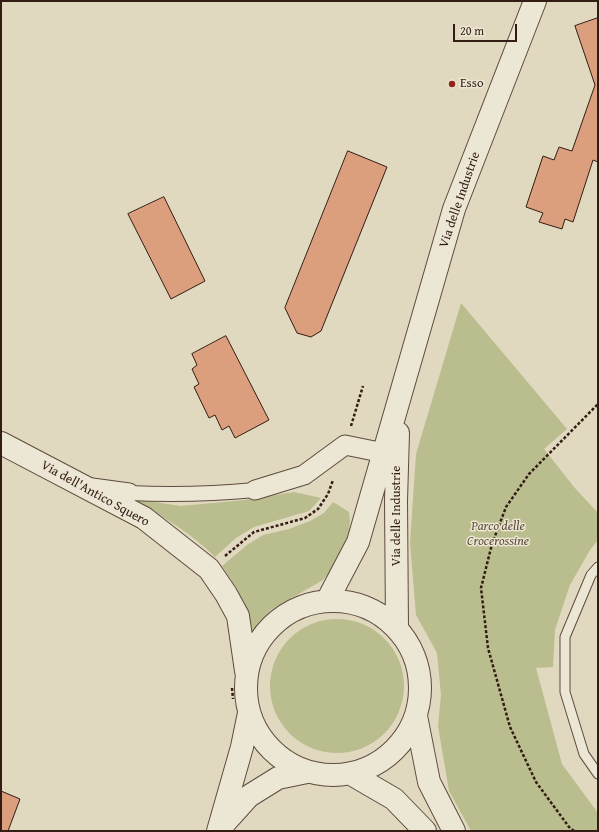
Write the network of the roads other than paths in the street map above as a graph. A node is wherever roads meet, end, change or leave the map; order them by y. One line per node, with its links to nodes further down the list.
1 (534, 1): 2 (street, Via delle Industrie)
2 (398, 404): 4 (street, Via delle Industrie); 5 (street, Via delle Industrie)
3 (1, 443): 6 (street, Via dell'Antico Squero)
4 (384, 453): 5 (street); 7 (street); 10 (street, Via delle Industrie)
5 (397, 474): 11 (street, Via delle Industrie)
6 (86, 488): 8 (street); 12 (street, Via dell'Antico Squero)
7 (255, 490): 8 (street)
8 (129, 493)
9 (598, 567): 17 (lane)
10 (327, 601): 11 (street); 12 (street)
11 (397, 628): 14 (street)
12 (239, 679): 13 (street)
13 (241, 707): 15 (street); 18 (street)
14 (416, 716): 16 (street); 20 (street)
15 (307, 772): 16 (street); 18 (street)
16 (351, 774): 19 (street)
17 (598, 774)
18 (218, 831)
19 (425, 831)
20 (454, 831)

